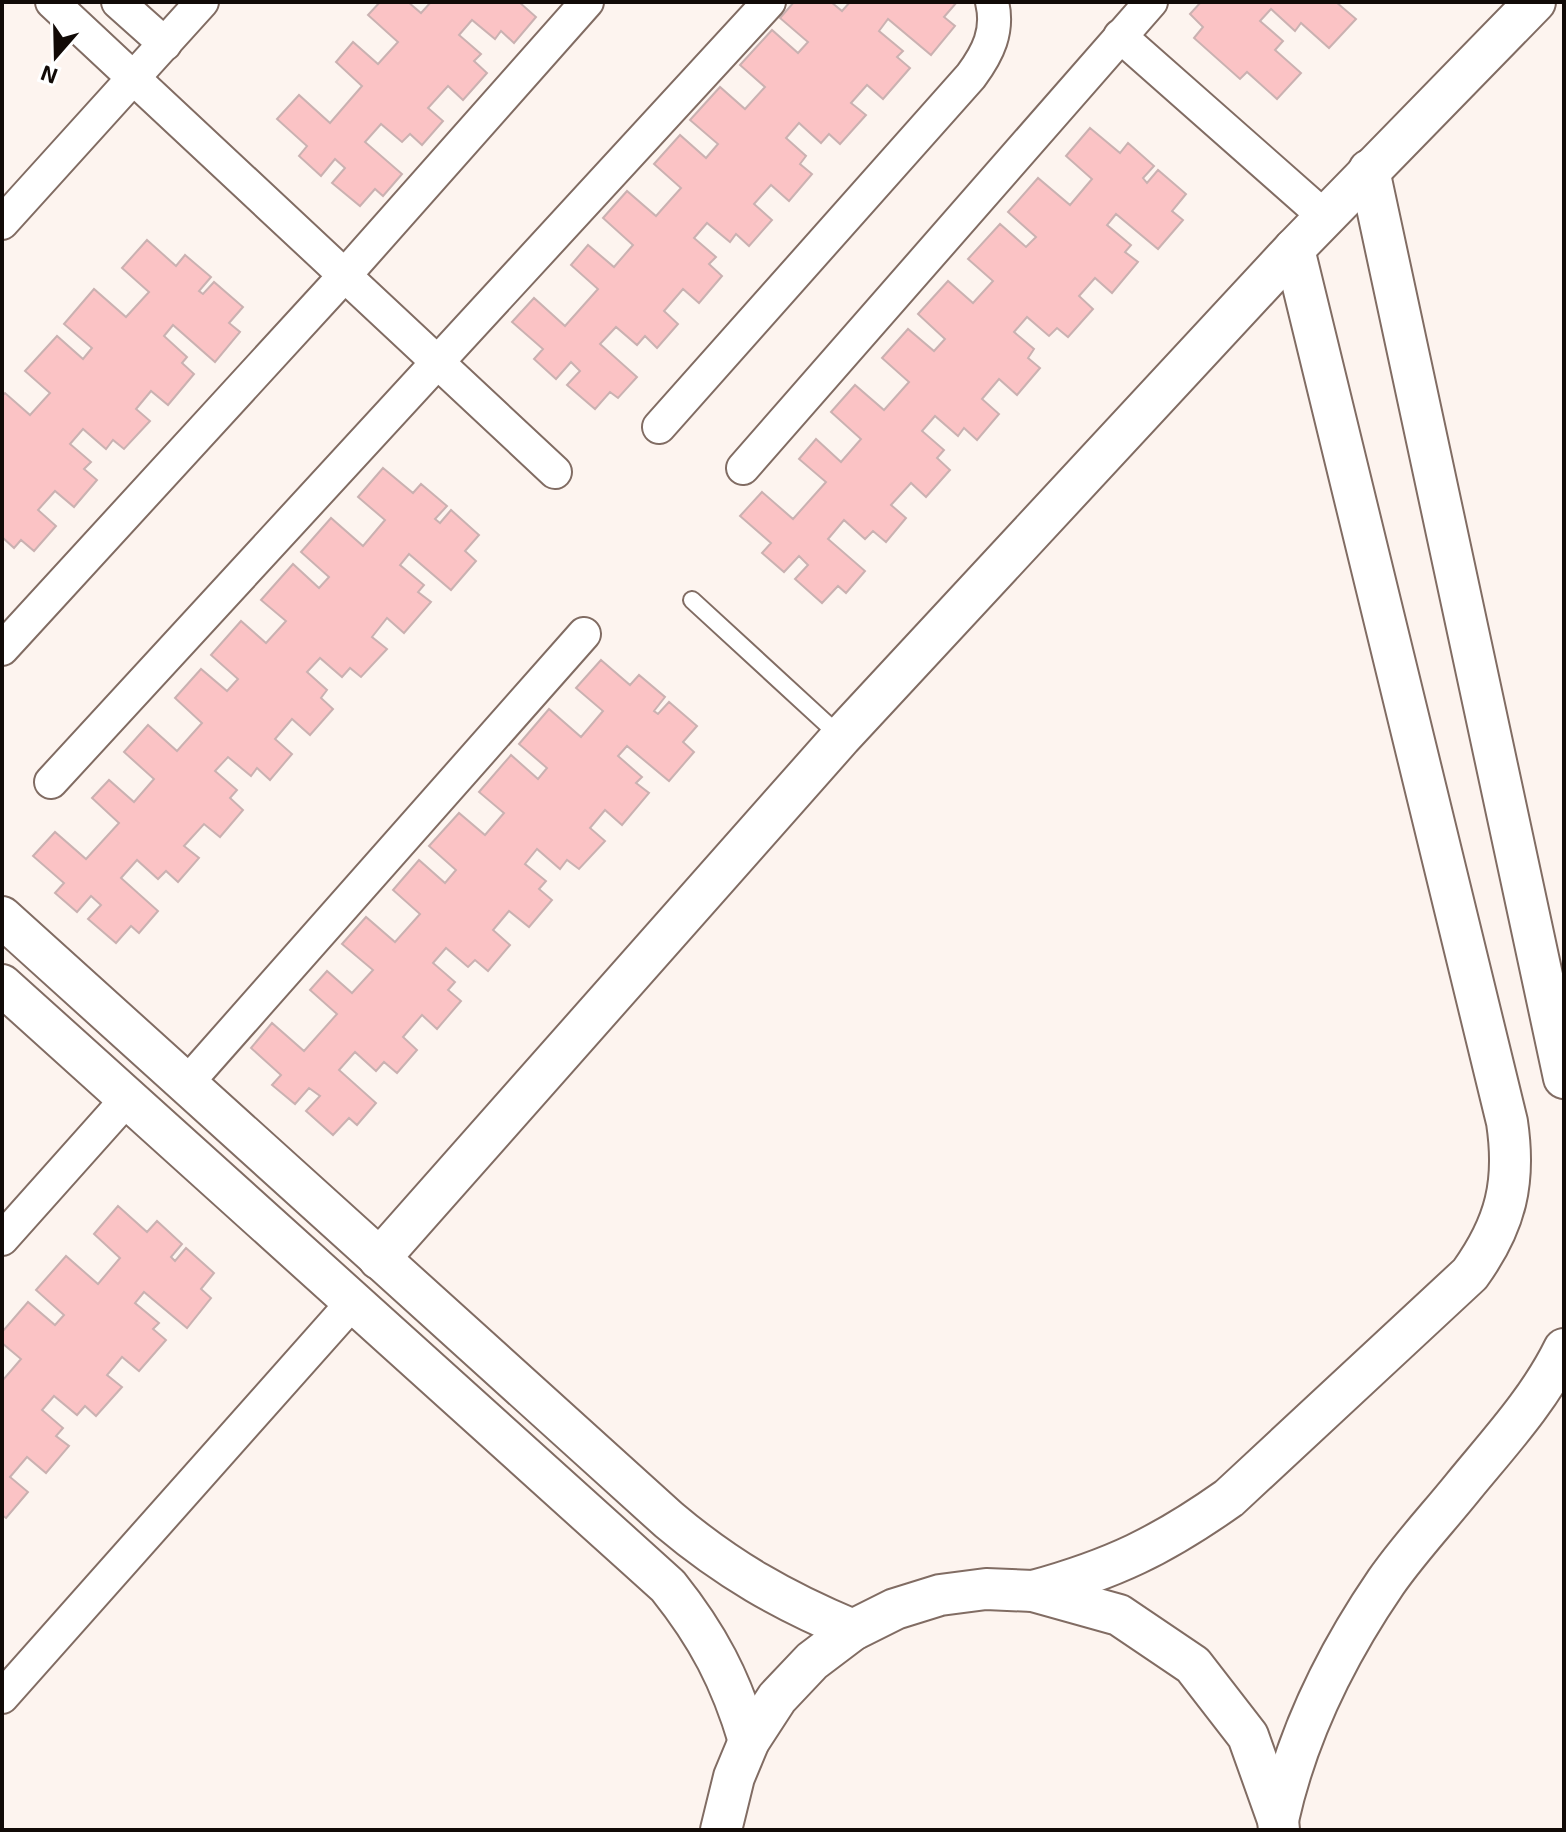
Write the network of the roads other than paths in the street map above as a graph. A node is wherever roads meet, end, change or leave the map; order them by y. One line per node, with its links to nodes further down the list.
1 (52, 2): 11 (street)
2 (118, 2): 10 (street)
3 (202, 2): 10 (street)
4 (587, 2): 16 (street)
5 (769, 2): 17 (street)
6 (992, 2): 18 (street)
7 (1151, 2): 9 (street)
8 (1535, 2): 12 (street)
9 (1120, 36): 13 (street); 19 (street)
10 (165, 44): 11 (street)
11 (134, 79): 14 (street); 16 (street)
12 (1369, 170): 13 (street); 28 (street)
13 (1325, 217): 15 (street)
14 (2, 223)
15 (1294, 249): 24 (street); 35 (street)
16 (345, 275): 17 (street); 23 (street)
17 (438, 363): 20 (street); 25 (street)
18 (659, 427)
19 (743, 468)
20 (555, 472)
21 (692, 600): 24 (lane)
22 (584, 634): 29 (street)
23 (2, 649)
24 (841, 737): 32 (street)
25 (51, 782)
26 (2, 917): 29 (street)
27 (2, 985): 30 (street)
28 (1564, 1078)
29 (187, 1083): 32 (street)
30 (127, 1099): 31 (street); 33 (street)
31 (2, 1239)
32 (379, 1259): 36 (street)
33 (354, 1301): 37 (street); 38 (street)
34 (1564, 1349): 39 (street)
35 (1033, 1591): 36 (street); 39 (street)
36 (853, 1630): 38 (street)
37 (2, 1697)
38 (749, 1741): 40 (street)
39 (1278, 1825)
40 (721, 1830)

